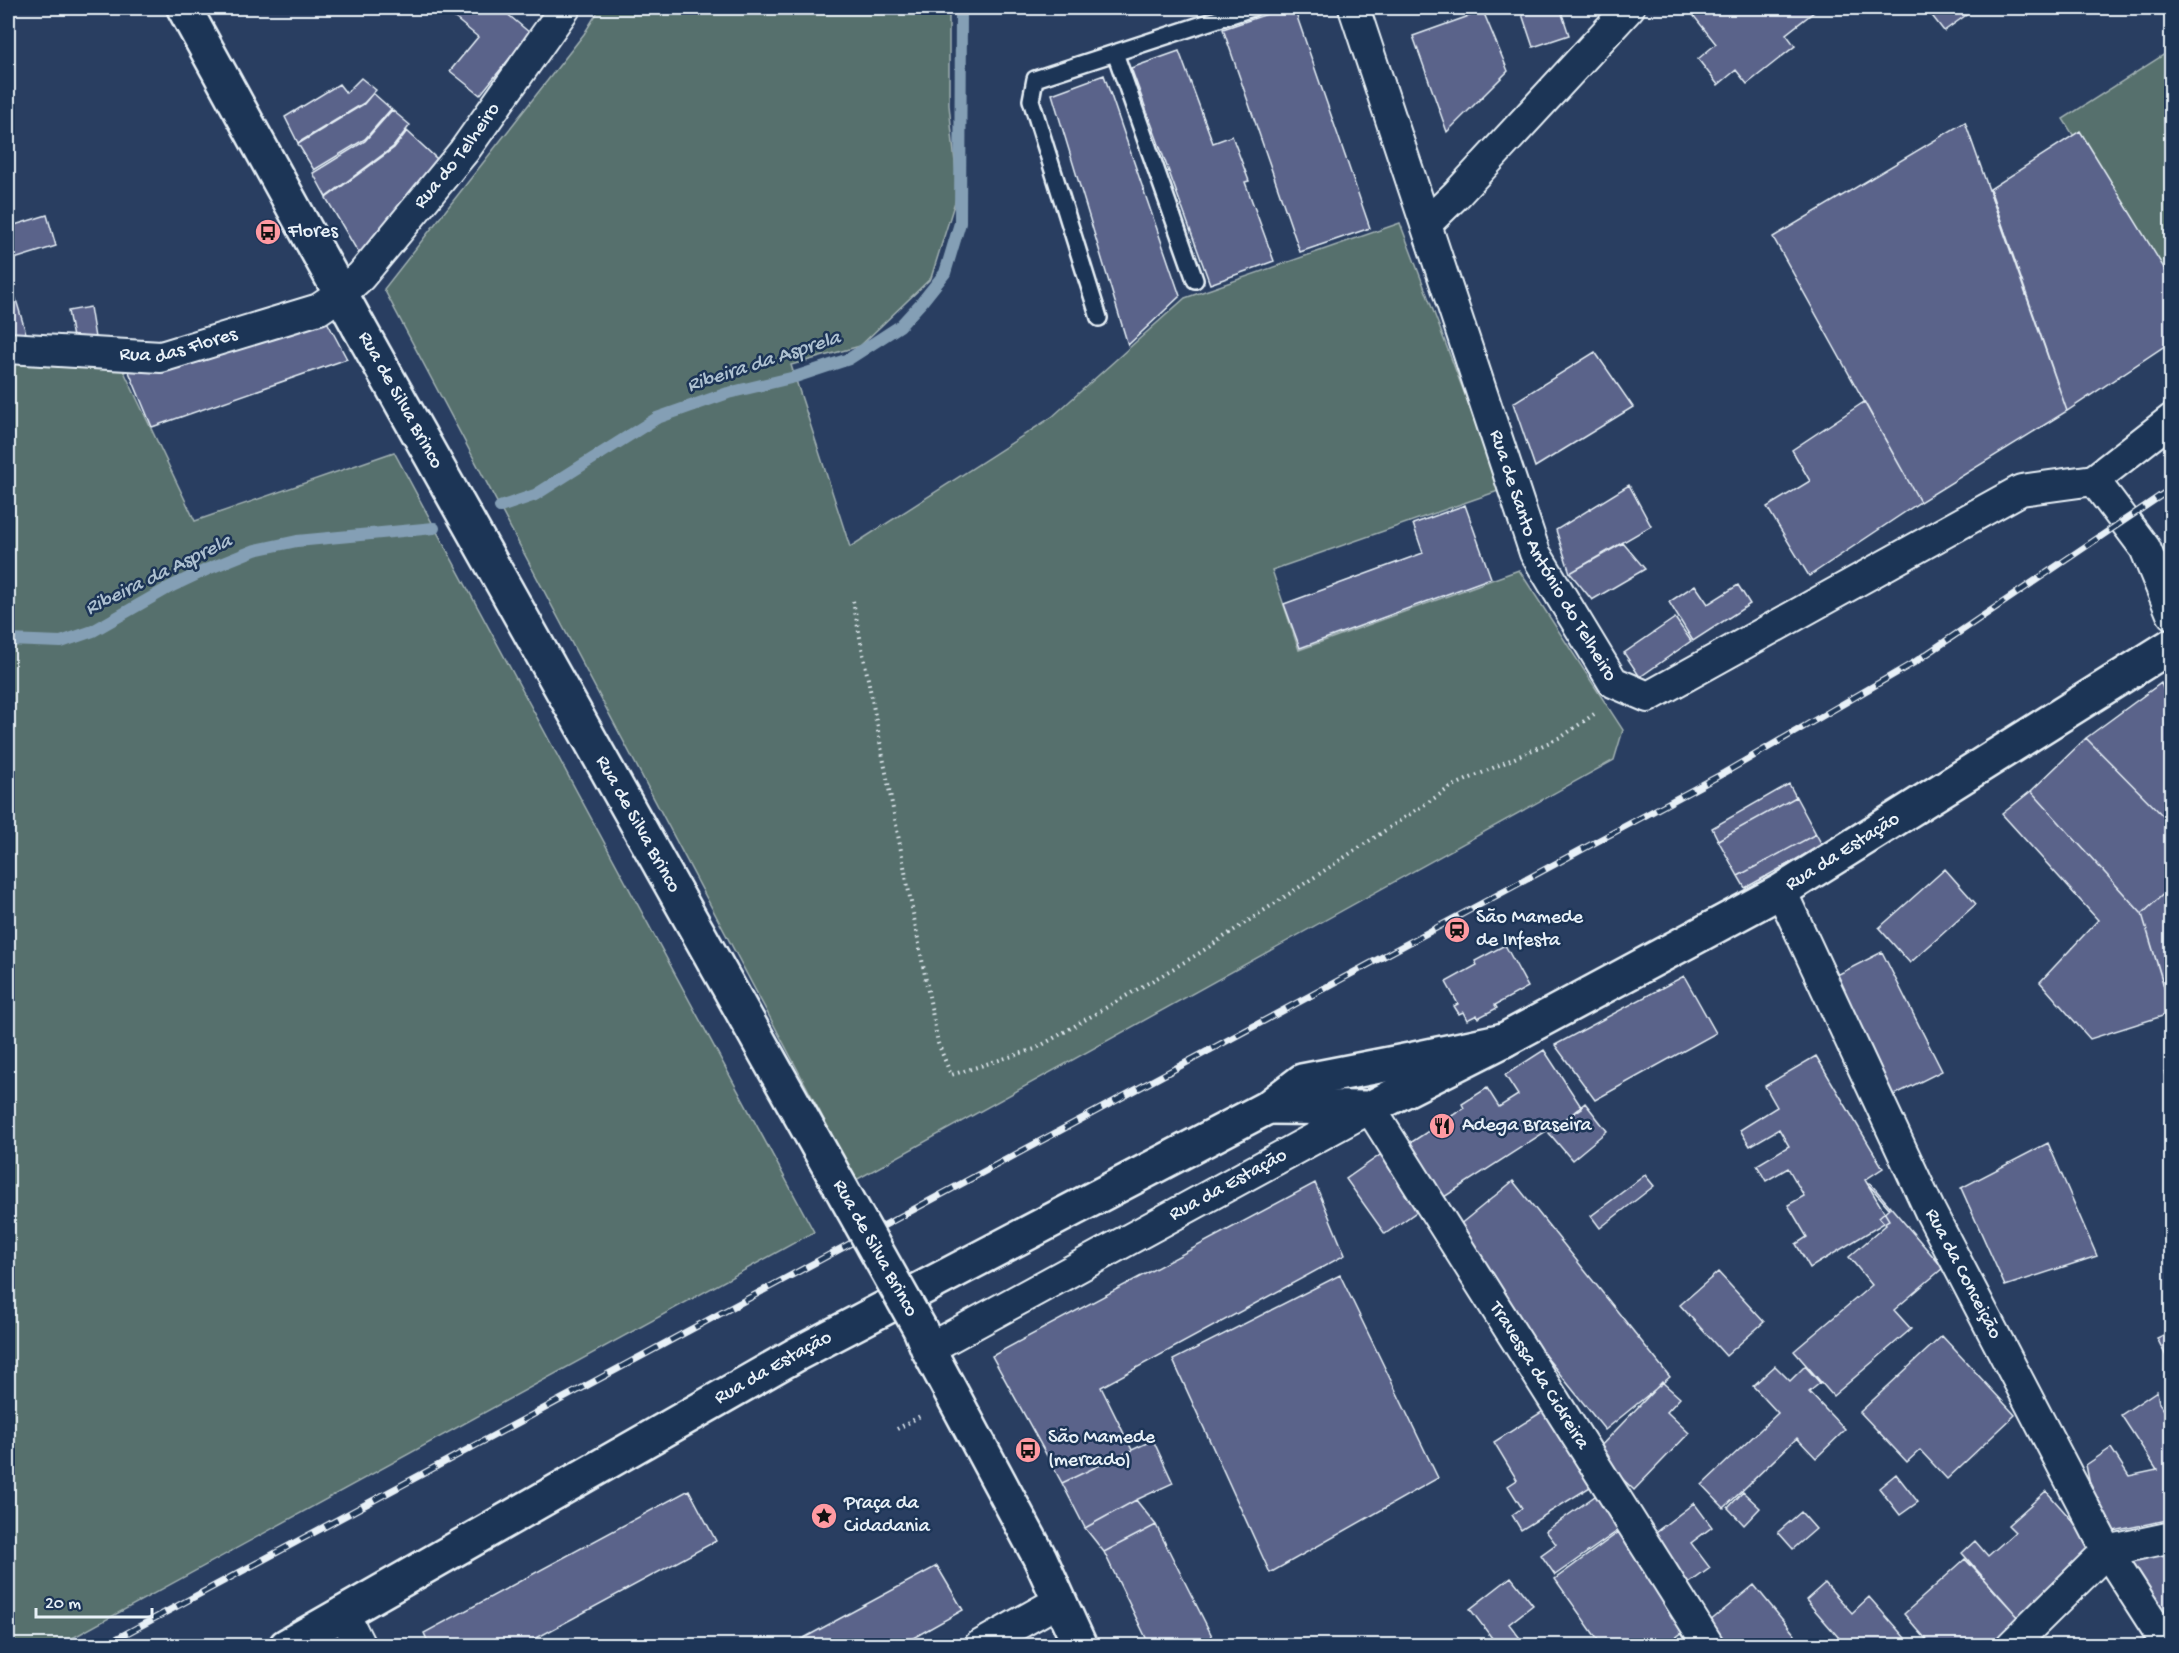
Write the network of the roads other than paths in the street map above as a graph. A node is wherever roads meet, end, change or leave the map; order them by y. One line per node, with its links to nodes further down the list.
1 (184, 8): 9 (street, Rua de Silva Brinco)
2 (565, 8): 9 (street, Rua do Telheiro)
3 (1252, 8): 6 (lane)
4 (1354, 8): 7 (street, Rua de Santo António do Telheiro)
5 (1629, 8): 7 (street)
6 (1115, 53): 8 (lane); 10 (lane)
7 (1426, 224): 13 (street, Rua de Santo António do Telheiro)
8 (1195, 280)
9 (341, 294): 11 (street, Rua das Flores); 20 (street, Rua de Silva Brinco, bridge)
10 (1099, 318)
11 (8, 348)
12 (2172, 419): 13 (street)
13 (2094, 480): 14 (street)
14 (2172, 614)
15 (2172, 645): 16 (street, Rua da Estação)
16 (1781, 891): 17 (street, Rua da Estação); 22 (street, Rua da Conceição)
17 (1504, 1040): 18 (street, Rua da Estação); 19 (street, Rua da Estação)
18 (1268, 1107): 19 (street, Rua da Estação); 24 (street, Rua da Estação)
19 (1370, 1108): 20 (street, Rua da Estação); 29 (street, Travessa da Cidreira)
20 (924, 1339): 23 (street, Rua de Silva Brinco)
21 (2172, 1537): 22 (street)
22 (2107, 1551): 30 (street); 31 (street, Rua da Conceição)
23 (1059, 1601): 27 (street); 28 (street, Rua de Silva Brinco)
24 (343, 1612): 25 (street, Rua da Estação); 26 (street)
25 (286, 1646)
26 (360, 1646)
27 (979, 1646)
28 (1080, 1646)
29 (1709, 1646)
30 (2011, 1646)
31 (2168, 1646)

